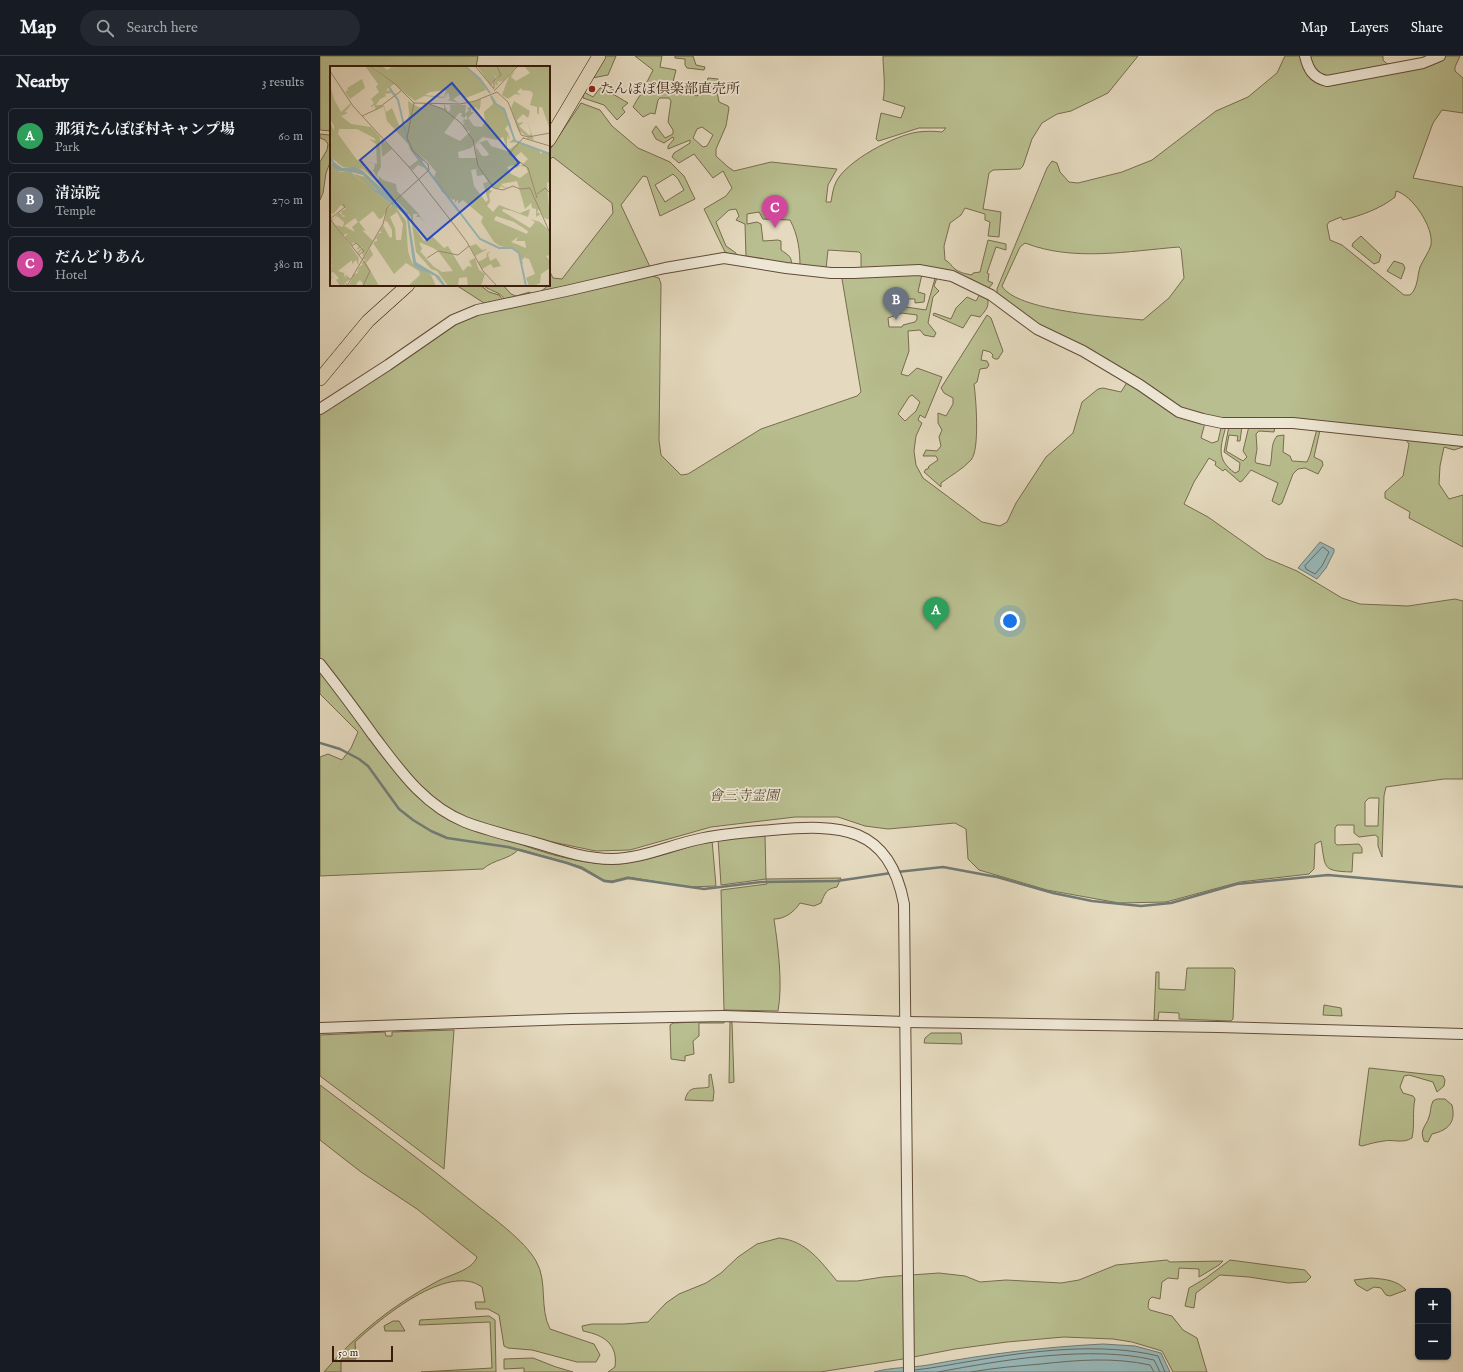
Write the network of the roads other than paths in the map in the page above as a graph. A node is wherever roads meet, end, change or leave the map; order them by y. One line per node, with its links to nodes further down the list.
1 (599, 56): 4 (main road)
2 (1305, 56): 3 (street)
3 (1440, 56)
4 (550, 138)
5 (407, 286): 6 (main road)
6 (320, 379)
7 (320, 409): 8 (street)
8 (1463, 441)
9 (320, 664): 10 (street)
10 (906, 1022): 11 (street); 12 (street); 13 (street)
11 (320, 1028)
12 (1463, 1034)
13 (909, 1372)

